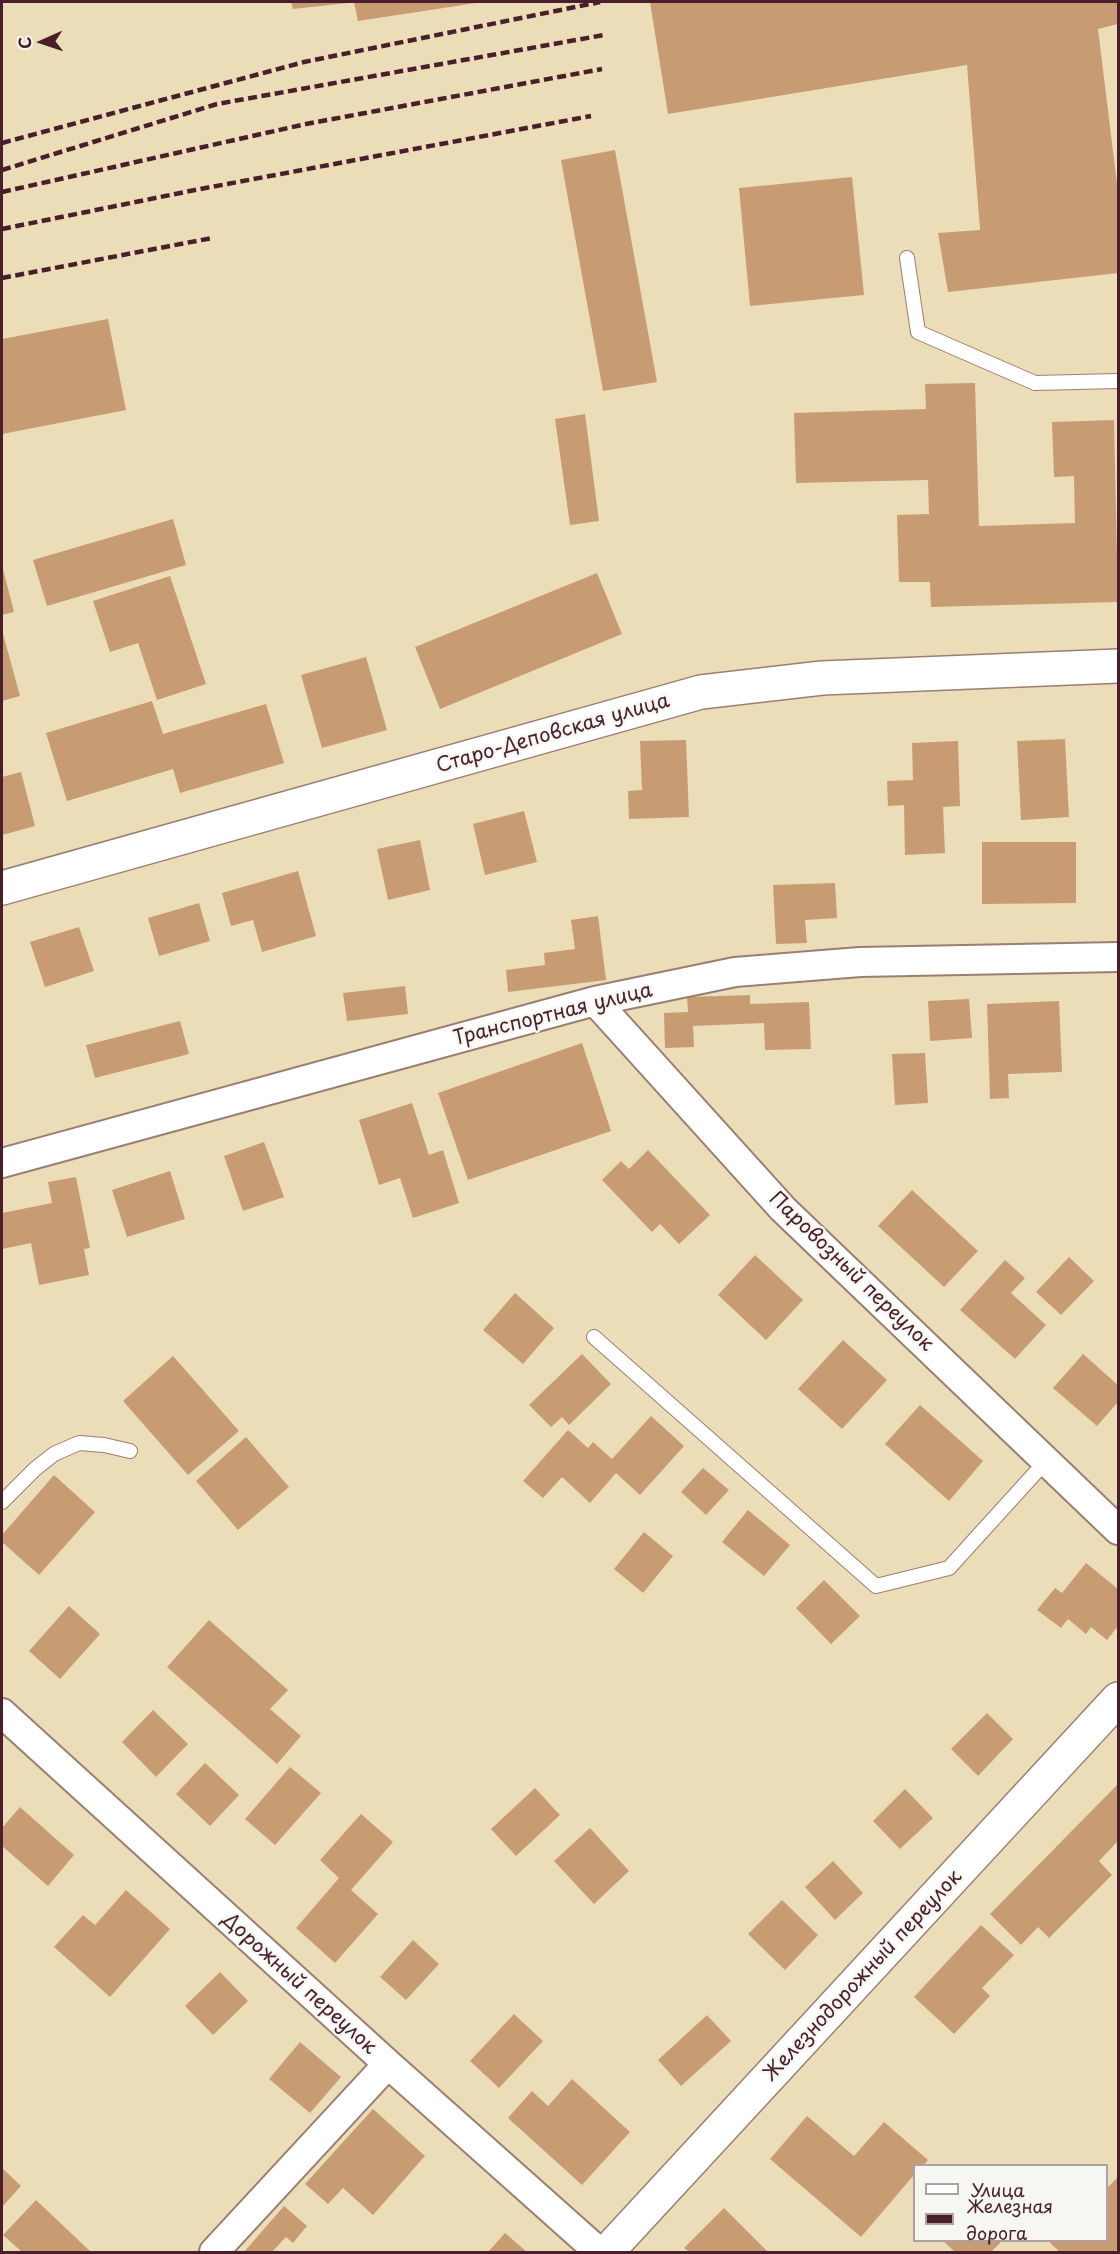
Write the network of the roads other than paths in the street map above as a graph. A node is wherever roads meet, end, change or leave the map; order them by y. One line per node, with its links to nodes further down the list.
1 (907, 258): 2 (lane)
2 (1119, 381)
3 (1119, 666): 4 (main road, Старо-Деповская улица)
4 (2, 888)
5 (1119, 957): 6 (street, Транспортная улица)
6 (595, 1001): 7 (street, Транспортная улица); 10 (street, Паровозный переулок)
7 (2, 1163)
8 (594, 1337): 10 (lane)
9 (130, 1451): 11 (lane)
10 (1047, 1460): 12 (street, Паровозный переулок)
11 (2, 1502)
12 (1119, 1530)
13 (1119, 1699): 18 (main road, Железнодорожный переулок)
14 (2, 1713): 15 (street, Дорожный переулок)
15 (388, 2064): 16 (street); 17 (street, Дорожный переулок)
16 (214, 2253)
17 (599, 2253)
18 (606, 2253)

